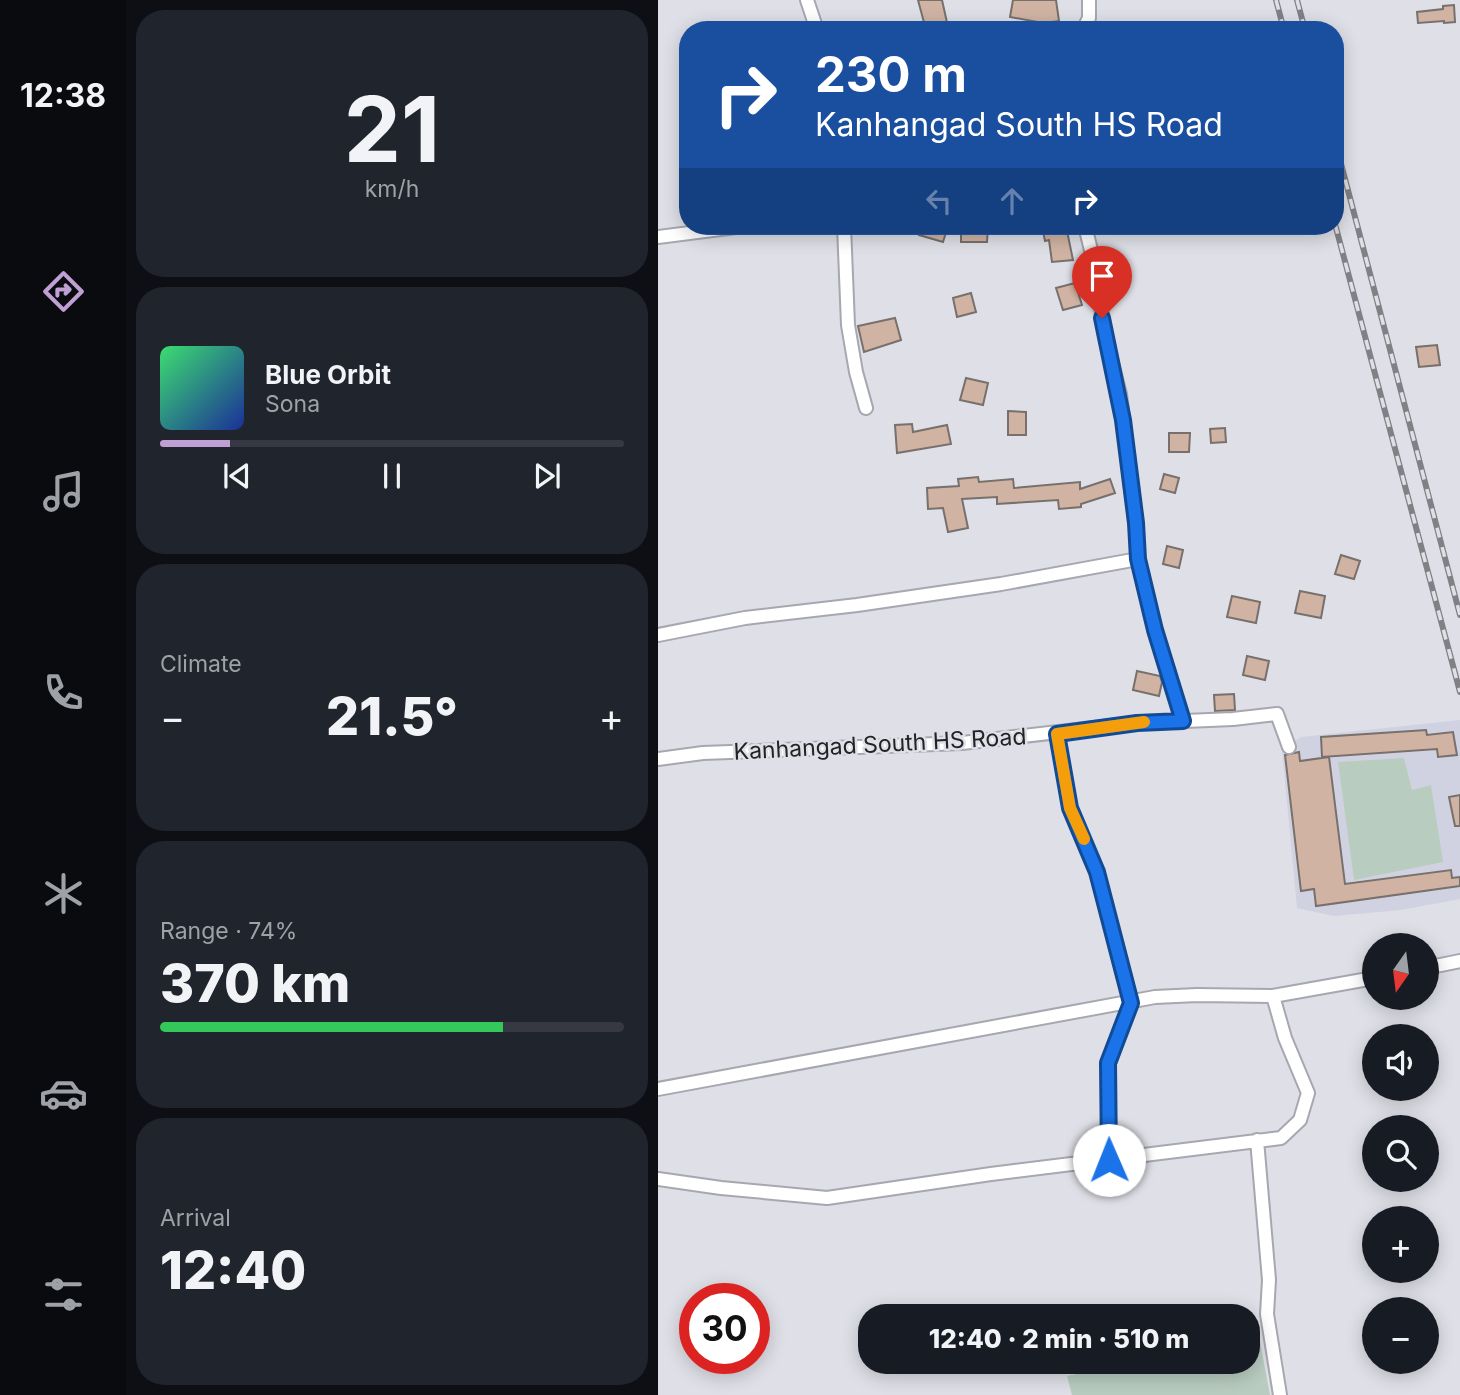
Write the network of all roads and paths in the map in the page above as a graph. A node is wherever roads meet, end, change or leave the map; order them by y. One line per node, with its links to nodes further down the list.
1 (807, 0): 3 (street)
2 (1089, 0): 4 (street)
3 (814, 21)
4 (1088, 21)
5 (679, 234): 8 (street)
6 (844, 235): 9 (street)
7 (1087, 235): 10 (street)
8 (658, 237)
9 (866, 408)
10 (1138, 559): 11 (street); 12 (street)
11 (658, 635)
12 (1183, 721): 13 (street, Kanhangad South HS Road); 14 (street, Kanhangad South HS Road)
13 (1057, 734): 15 (street, Kanhangad South HS Road); 20 (street)
14 (1289, 747)
15 (658, 759)
16 (1460, 961): 17 (street)
17 (1439, 965)
18 (1362, 980): 19 (street)
19 (1273, 996): 20 (street); 22 (street)
20 (1131, 1003): 21 (street); 23 (street)
21 (658, 1089)
22 (1257, 1140): 23 (street); 25 (street)
23 (1109, 1160): 24 (street)
24 (658, 1179)
25 (1280, 1395)

